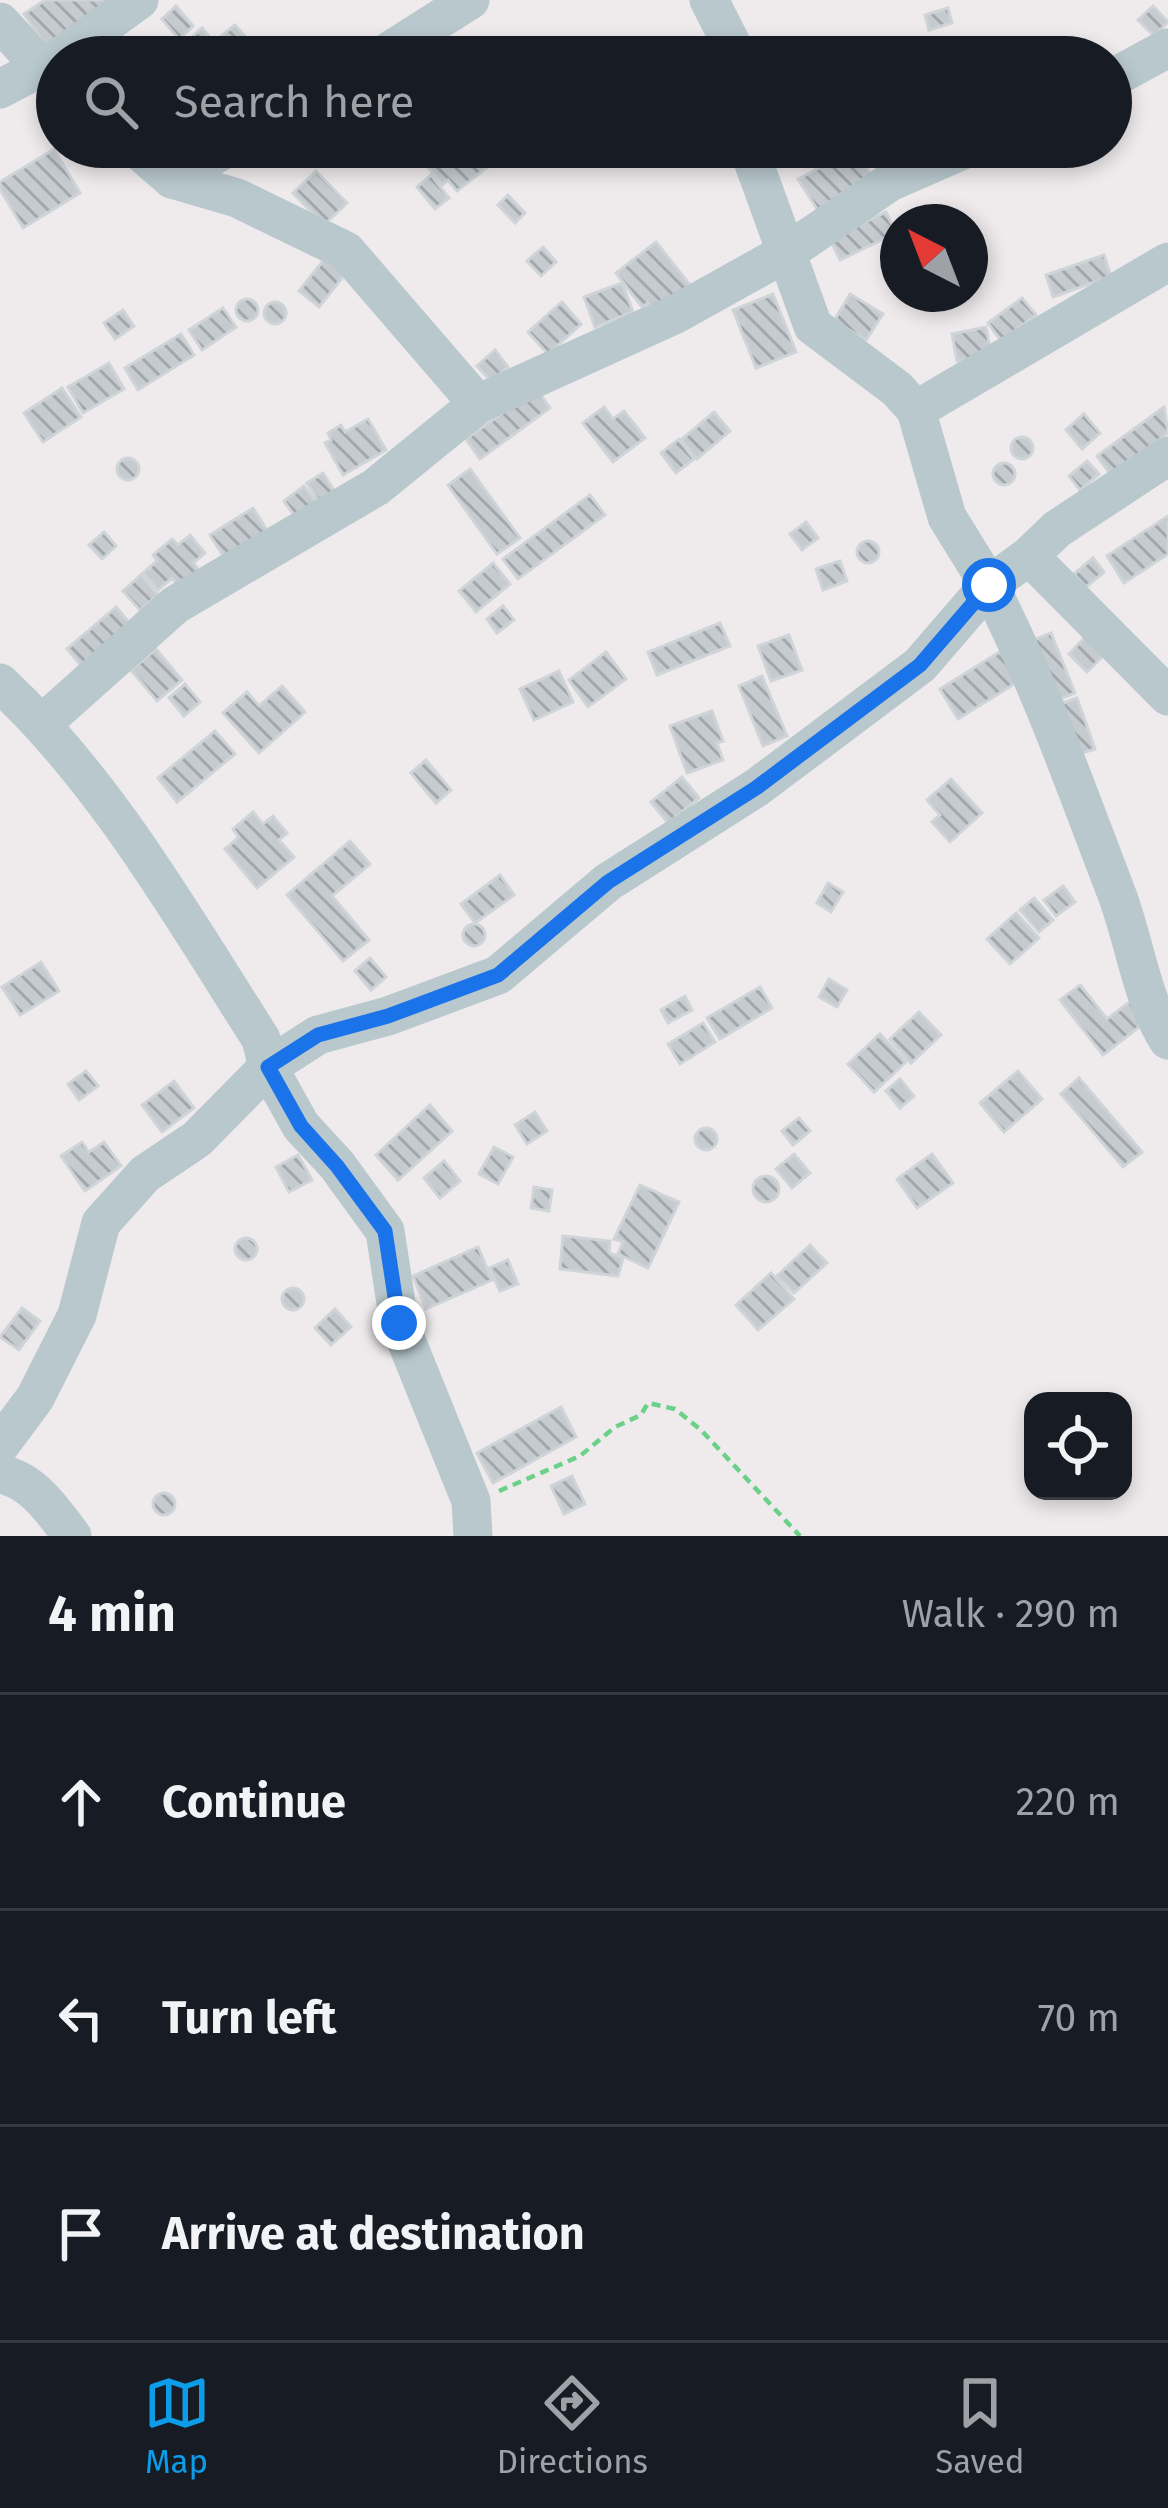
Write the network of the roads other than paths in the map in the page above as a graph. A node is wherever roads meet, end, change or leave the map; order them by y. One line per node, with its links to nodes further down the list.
1 (139, 0): 5 (street)
2 (470, 0): 6 (street)
3 (709, 0): 7 (street)
4 (0, 22): 9 (street)
5 (92, 36)
6 (413, 36)
7 (727, 36)
8 (1168, 48): 10 (street)
9 (36, 51)
10 (1132, 68)
11 (36, 73): 12 (street)
12 (0, 89)
13 (160, 168): 17 (street)
14 (190, 168): 17 (street)
15 (756, 168): 18 (street)
16 (922, 168): 18 (street)
17 (172, 178): 20 (street)
18 (789, 251): 20 (street); 21 (street)
19 (1168, 262): 21 (street)
20 (478, 404): 27 (street)
21 (916, 410): 24 (street)
22 (1168, 456): 23 (street)
23 (1029, 556): 24 (street); 26 (street)
24 (989, 585): 28 (street); 29 (street)
25 (0, 683): 27 (street)
26 (1168, 697)
27 (43, 723): 29 (street)
28 (1168, 1040)
29 (268, 1067): 30 (street); 32 (street)
30 (0, 1445)
31 (0, 1474): 33 (street)
32 (472, 1519)
33 (72, 1536)

